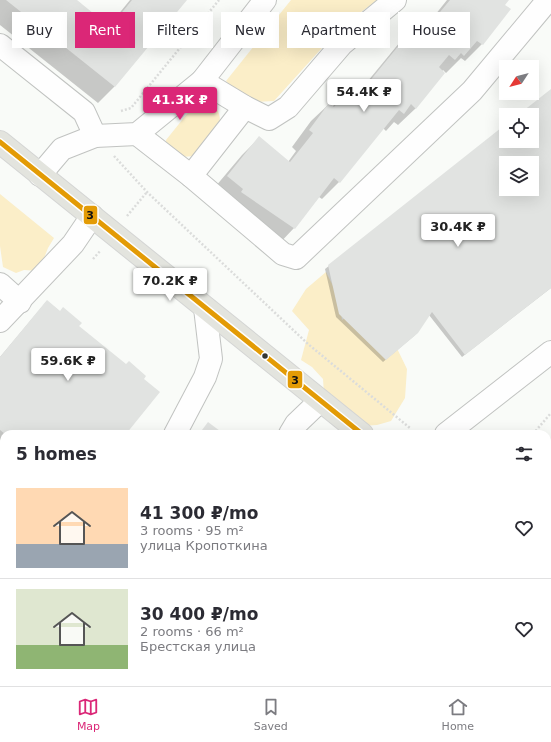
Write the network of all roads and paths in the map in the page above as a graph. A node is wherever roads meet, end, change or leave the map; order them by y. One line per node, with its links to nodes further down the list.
1 (219, 0): 8 (path)
2 (265, 0): 6 (street)
3 (395, 0): 7 (street)
4 (548, 0): 12 (street)
5 (0, 45): 8 (street)
6 (202, 81): 7 (street); 9 (street)
7 (245, 107): 12 (street)
8 (92, 129): 9 (street); 11 (street); 13 (path)
9 (137, 134): 12 (street)
10 (0, 142): 11 (main road)
11 (40, 175): 14 (main road)
12 (191, 176)
13 (147, 192): 15 (path); 23 (path)
14 (92, 216): 17 (street); 18 (main road)
15 (125, 220)
16 (0, 284): 17 (street)
17 (20, 302): 19 (street)
18 (205, 308): 21 (main road); 24 (street)
19 (0, 321)
20 (551, 352): 27 (street)
21 (320, 401): 25 (street); 26 (main road)
22 (551, 413): 28 (path)
23 (410, 428)
24 (177, 430)
25 (292, 430)
26 (357, 430)
27 (451, 430)
28 (536, 430)

